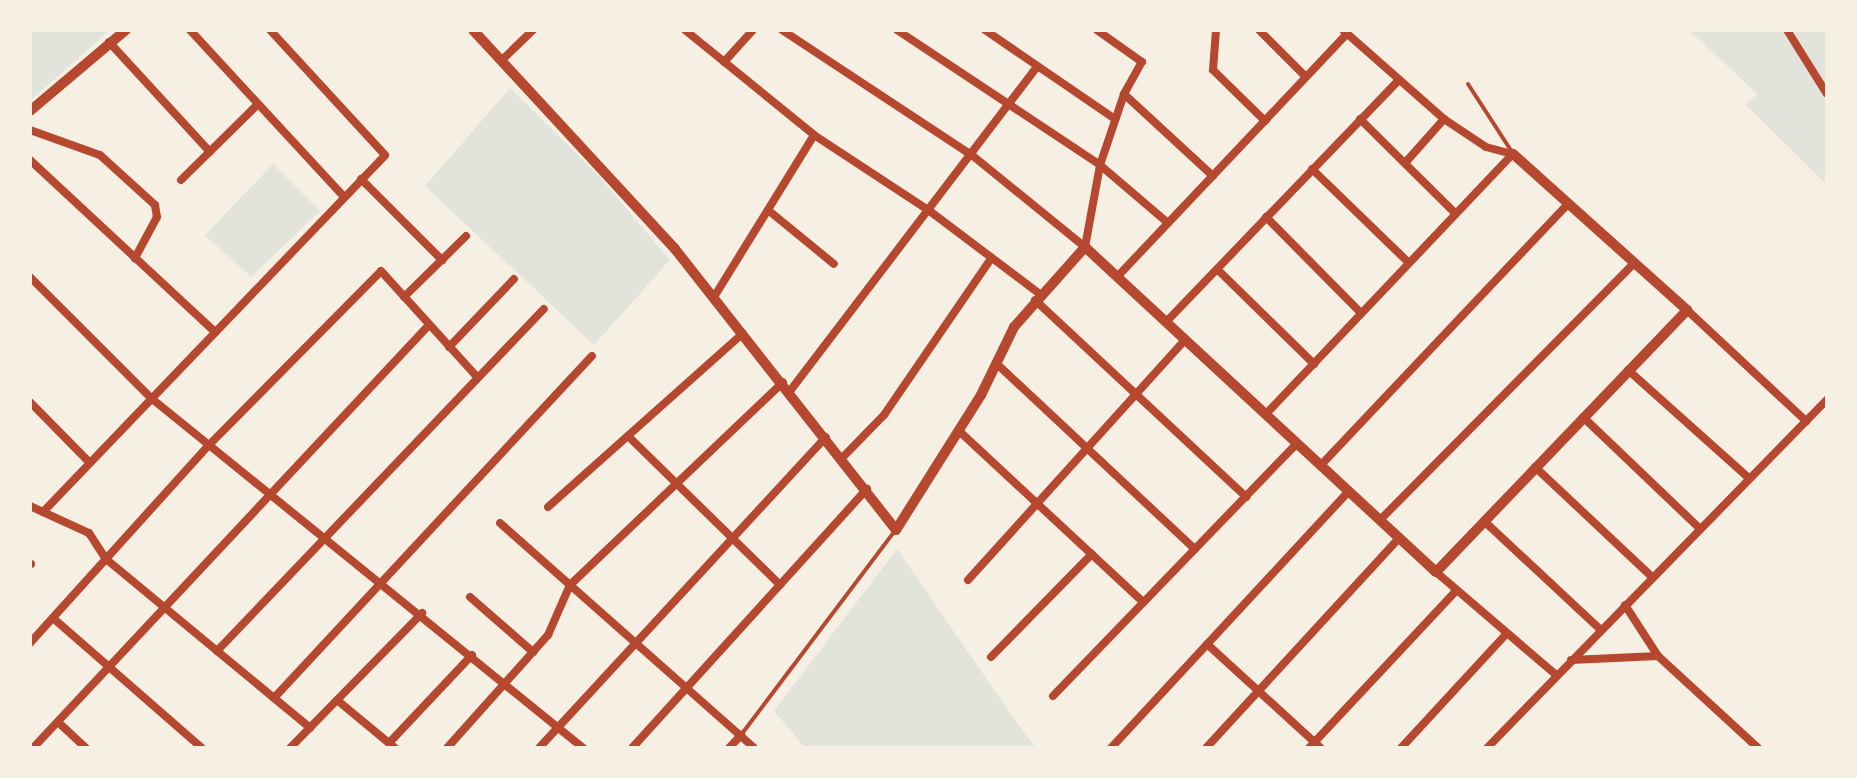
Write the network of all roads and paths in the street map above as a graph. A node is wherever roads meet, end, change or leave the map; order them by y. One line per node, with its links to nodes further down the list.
1 (126, 30): 16 (street)
2 (190, 30): 25 (street)
3 (270, 30): 42 (street)
4 (473, 30): 17 (street)
5 (533, 30): 17 (street)
6 (685, 30): 18 (street)
7 (753, 30): 18 (street)
8 (782, 30): 36 (street)
9 (897, 30): 26 (street)
10 (985, 30): 19 (street)
11 (1097, 30): 23 (street)
12 (1216, 30): 31 (street)
13 (1259, 30): 20 (street)
14 (1787, 30): 24 (street)
15 (1345, 32): 20 (street); 21 (street)
16 (109, 42): 27 (street); 34 (street)
17 (502, 60): 64 (street)
18 (724, 62): 33 (street)
19 (1037, 67): 26 (street); 28 (street)
20 (1306, 77): 31 (street)
21 (1398, 81): 29 (street); 30 (street)
22 (1468, 84): 35 (lane)
23 (1124, 94): 28 (street); 41 (street)
24 (1827, 94)
25 (258, 104): 34 (street); 44 (street)
26 (1009, 105): 36 (street); 39 (street)
27 (30, 111)
28 (1115, 119): 39 (street)
29 (1360, 119): 38 (street); 40 (street)
30 (1444, 119): 35 (street); 38 (street)
31 (1265, 121): 41 (street)
32 (30, 130): 53 (street)
33 (814, 135): 46 (street); 47 (street)
34 (210, 152): 43 (street)
35 (1513, 154): 45 (street); 48 (street)
36 (973, 156): 47 (street); 52 (street)
37 (30, 160): 53 (street)
38 (1405, 163): 48 (street)
39 (1100, 165): 50 (street); 52 (street)
40 (1312, 169): 49 (street); 56 (street)
41 (1213, 176): 50 (street)
42 (361, 179): 44 (street); 55 (street)
43 (181, 180)
44 (344, 197): 71 (street)
45 (1568, 204): 57 (street); 96 (street)
46 (768, 210): 58 (street); 64 (street)
47 (931, 212): 54 (street); 80 (street)
48 (1454, 212): 56 (street)
49 (1266, 217): 59 (street); 68 (street)
50 (1168, 223): 61 (street)
51 (466, 236): 55 (street)
52 (1085, 247): 61 (street); 65 (street)
53 (135, 258): 71 (street)
54 (991, 259): 65 (street); 94 (street)
55 (442, 260): 63 (street)
56 (1408, 262): 68 (street)
57 (1634, 263): 67 (street); 108 (street)
58 (834, 264)
59 (1217, 269): 69 (street); 77 (street)
60 (30, 277): 82 (street)
61 (1117, 277): 69 (street)
62 (514, 279): 74 (street)
63 (404, 297): 70 (street); 92 (street)
64 (714, 297): 72 (street)
65 (1038, 297): 76 (street); 81 (street)
66 (544, 309): 79 (street)
67 (1687, 310): 78 (street); 87 (street)
68 (1361, 313): 77 (street)
69 (1166, 322): 73 (street)
70 (429, 325): 74 (street); 102 (street)
71 (215, 332): 82 (street)
72 (743, 333): 80 (street); 89 (street)
73 (1185, 340): 81 (street); 85 (street)
74 (449, 347): 79 (street)
75 (592, 356): 122 (street)
76 (997, 364): 88 (street); 93 (street)
77 (1314, 364): 85 (street)
78 (1628, 370): 86 (street); 98 (street)
79 (478, 378): 113 (street)
80 (786, 386): 90 (street); 99 (street)
81 (1136, 394): 93 (street); 103 (street)
82 (151, 398): 92 (street); 95 (street)
83 (1827, 399): 87 (street)
84 (30, 402): 95 (street)
85 (1266, 414): 91 (street)
86 (1583, 417): 97 (street); 111 (street)
87 (1806, 421): 98 (street)
88 (958, 430): 104 (street); 112 (street)
89 (628, 436): 99 (street); 106 (street)
90 (826, 436): 94 (street); 114 (street)
91 (1297, 443): 96 (street); 103 (street)
92 (210, 444): 102 (street); 118 (street)
93 (1087, 448): 104 (street); 116 (street)
94 (843, 457): 100 (street)
95 (89, 462): 107 (street)
96 (1321, 465): 101 (street)
97 (1535, 467): 109 (street); 120 (street)
98 (1749, 478): 111 (street)
99 (677, 483): 114 (street); 123 (street)
100 (867, 489): 112 (street); 124 (street)
101 (1349, 491): 108 (street); 136 (street)
102 (272, 493): 113 (street); 129 (street)
103 (1246, 497): 116 (street)
104 (1037, 504): 117 (street); 121 (street)
105 (30, 506): 107 (street)
106 (548, 507)
107 (43, 512): 118 (street)
108 (1380, 520): 115 (street)
109 (1484, 521): 119 (street); 132 (street)
110 (500, 523): 123 (street)
111 (1700, 529): 120 (street)
112 (896, 530): 154 (lane)
113 (326, 537): 122 (street); 137 (street)
114 (733, 538): 124 (street); 135 (street)
115 (1399, 538): 119 (street); 147 (street)
116 (1195, 549): 127 (street)
117 (1092, 554): 127 (street); 141 (street)
118 (106, 559): 129 (street); 131 (street)
119 (1436, 572): 125 (street)
120 (1652, 577): 128 (street)
121 (968, 580)
122 (383, 582): 130 (street); 149 (street)
123 (570, 585): 135 (street); 138 (street)
124 (780, 585): 146 (street)
125 (1457, 590): 133 (street); 156 (street)
126 (470, 597): 138 (street)
127 (1143, 602): 148 (street)
128 (1625, 605): 132 (street); 140 (street)
129 (165, 607): 137 (street); 143 (street)
130 (422, 613): 139 (street); 150 (street)
131 (53, 618): 134 (street); 143 (street)
132 (1601, 630): 142 (street)
133 (1507, 633): 144 (street); 169 (street)
134 (30, 643)
135 (636, 643): 146 (street); 152 (street)
136 (1207, 644): 147 (street); 167 (street)
137 (217, 651): 149 (street)
138 (533, 652): 145 (street)
139 (472, 655): 145 (street); 155 (street)
140 (1658, 656): 142 (street); 171 (street)
141 (991, 657)
142 (1571, 660): 144 (street)
143 (108, 667): 151 (street); 159 (street)
144 (1556, 675): 170 (street)
145 (506, 683): 152 (street); 161 (street)
146 (687, 688): 154 (street); 164 (street)
147 (1259, 691): 156 (street); 168 (street)
148 (1053, 696)
149 (274, 698): 153 (street)
150 (337, 700): 153 (street); 155 (street)
151 (58, 722): 157 (street); 158 (street)
152 (558, 727): 162 (street); 163 (street)
153 (310, 728): 160 (street)
154 (741, 735): 165 (street); 166 (street)
155 (392, 746)
156 (1315, 746)
157 (33, 748)
158 (86, 748)
159 (202, 748)
160 (290, 748)
161 (447, 748)
162 (539, 748)
163 (583, 748)
164 (632, 748)
165 (729, 748)
166 (754, 748)
167 (1111, 748)
168 (1206, 748)
169 (1401, 748)
170 (1487, 748)
171 (1758, 748)

